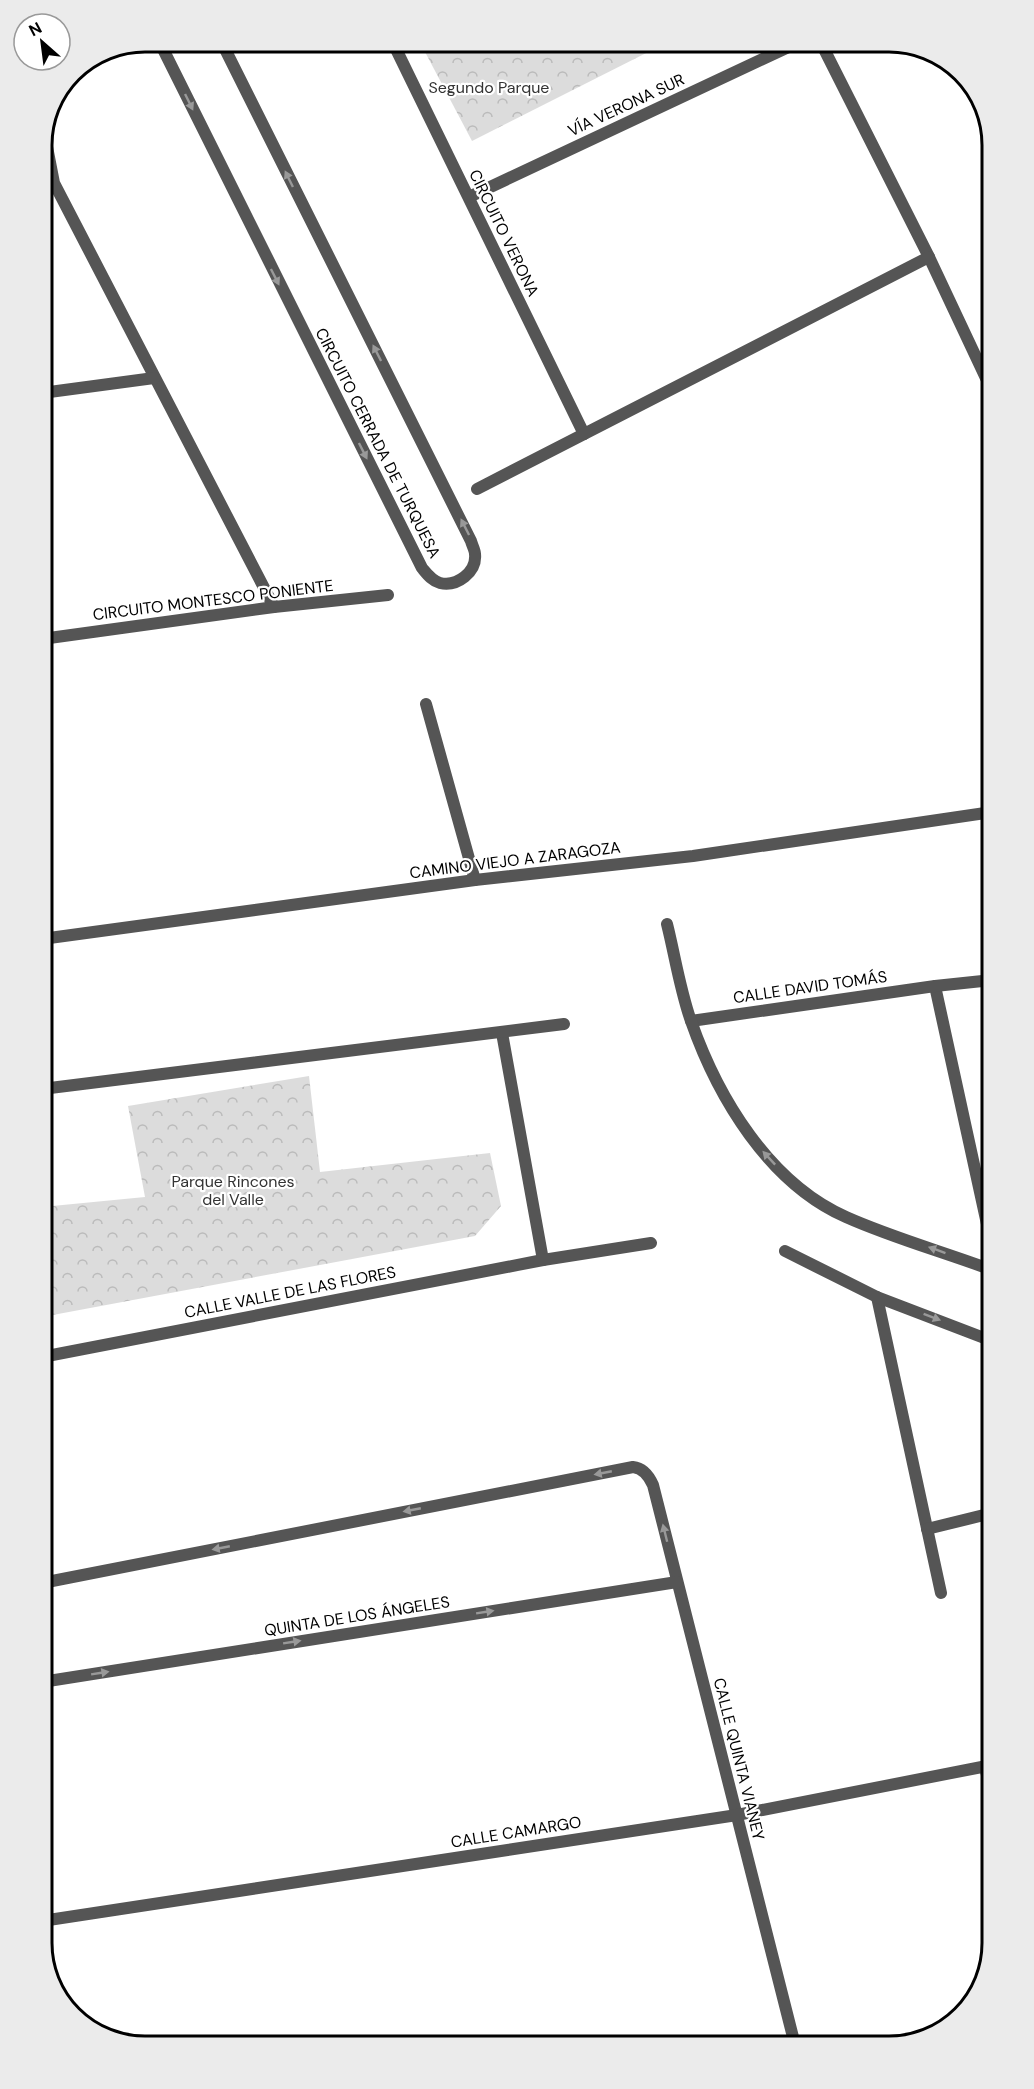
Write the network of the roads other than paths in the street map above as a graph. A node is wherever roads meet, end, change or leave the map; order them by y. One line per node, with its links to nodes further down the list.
1 (165, 52): 2 (street, CIRCUITO CERRADA DE TURQUESA, one-way to 2)
2 (227, 52)
3 (398, 52): 8 (street, CIRCUITO VERONA)
4 (776, 53): 8 (street, VÍA VERONA SUR)
5 (826, 53): 9 (street)
6 (53, 179): 7 (street)
7 (54, 183): 11 (street)
8 (468, 197): 13 (street, CIRCUITO VERONA)
9 (929, 257): 10 (street); 13 (street)
10 (982, 370)
11 (154, 378): 12 (street); 16 (street)
12 (53, 392)
13 (584, 434): 14 (street)
14 (477, 489)
15 (388, 595): 16 (street, CIRCUITO MONTESCO PONIENTE)
16 (274, 607): 17 (street, CIRCUITO MONTESCO PONIENTE)
17 (53, 638)
18 (426, 704): 20 (street)
19 (982, 813): 20 (street, CAMINO VIEJO A ZARAGOZA)
20 (475, 880): 22 (street, CAMINO VIEJO A ZARAGOZA)
21 (667, 924): 25 (street)
22 (53, 938)
23 (982, 981): 24 (street, CALLE DAVID TOMÁS)
24 (935, 986): 25 (street, CALLE DAVID TOMÁS); 29 (street)
25 (691, 1021): 33 (street, one-way to 25)
26 (564, 1024): 27 (street)
27 (502, 1033): 28 (street); 32 (street)
28 (52, 1088)
29 (982, 1201)
30 (651, 1243): 32 (street, CALLE VALLE DE LAS FLORES)
31 (785, 1251): 34 (street)
32 (543, 1260): 36 (street, CALLE VALLE DE LAS FLORES)
33 (982, 1266)
34 (877, 1297): 35 (street, one-way to 35); 38 (street)
35 (982, 1337)
36 (52, 1356)
37 (982, 1516): 38 (street)
38 (927, 1529): 41 (street)
39 (52, 1581): 40 (street, CALLE QUINTA VIANEY, one-way to 39)
40 (676, 1582): 42 (street, QUINTA DE LOS ÁNGELES, one-way to 40); 44 (street, CALLE QUINTA VIANEY)
41 (941, 1593)
42 (52, 1680)
43 (982, 1767): 44 (street, CALLE CAMARGO)
44 (737, 1815): 45 (street, CALLE CAMARGO); 46 (street, CALLE QUINTA VIANEY)
45 (52, 1918)
46 (793, 2036)

